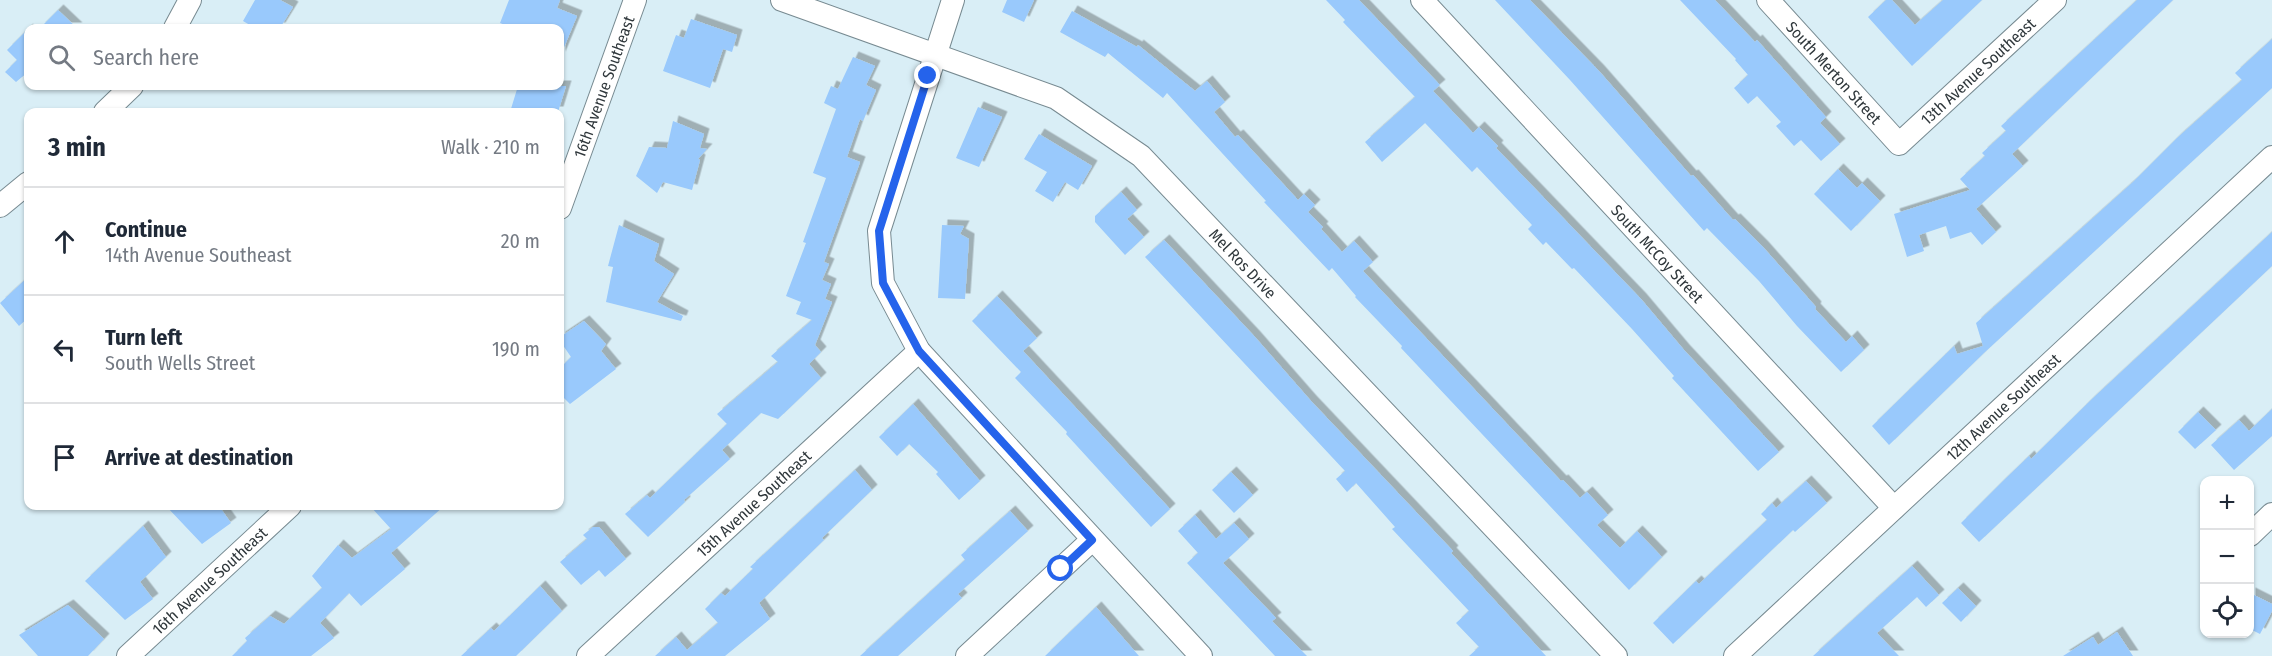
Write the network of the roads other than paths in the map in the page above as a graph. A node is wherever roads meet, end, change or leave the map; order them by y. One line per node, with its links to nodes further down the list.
1 (190, 0): 8 (street)
2 (635, 0): 15 (street, 16th Avenue Southeast)
3 (782, 0): 9 (street, Mel Ros Drive)
4 (953, 0): 9 (street)
5 (1422, 0): 18 (street, South McCoy Street)
6 (1768, 0): 12 (street, South Merton Street)
7 (2055, 0): 12 (street, 13th Avenue Southeast)
8 (177, 24)
9 (935, 54): 17 (street); 27 (street, Mel Ros Drive)
10 (128, 90): 11 (street)
11 (109, 108)
12 (1899, 144)
13 (2272, 157): 18 (street, 12th Avenue Southeast)
14 (24, 186): 16 (street)
15 (564, 197)
16 (0, 206)
17 (919, 351): 22 (street); 24 (street, 15th Avenue Southeast)
18 (1894, 507): 28 (street, 12th Avenue Southeast)
19 (286, 510): 23 (street, 16th Avenue Southeast)
20 (2272, 514): 21 (street)
21 (2254, 531)
22 (1092, 540): 25 (street); 26 (street)
23 (128, 656)
24 (588, 656)
25 (967, 656)
26 (1201, 656)
27 (1616, 656)
28 (1735, 656)

